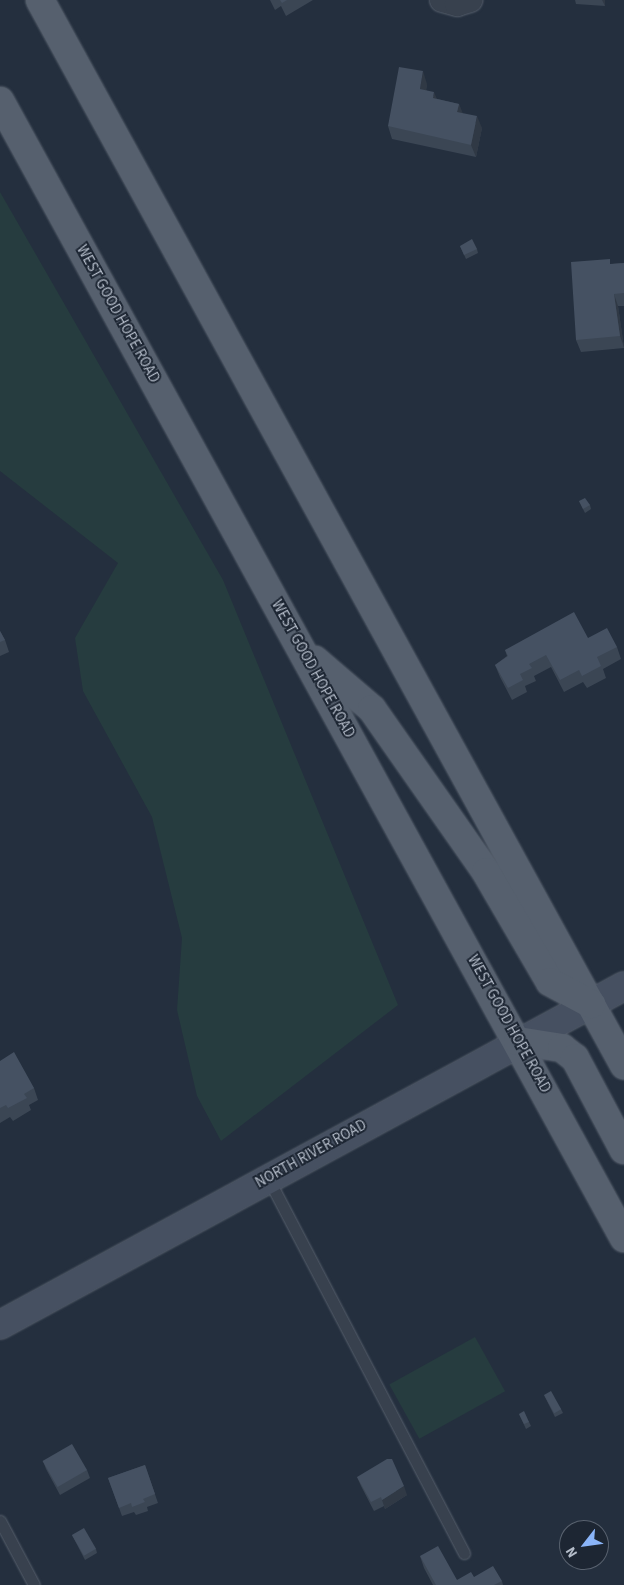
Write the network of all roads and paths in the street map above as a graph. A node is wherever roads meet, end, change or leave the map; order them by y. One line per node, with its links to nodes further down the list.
1 (40, 0): 7 (main road)
2 (442, 0): 3 (street)
3 (470, 0)
4 (0, 101): 5 (main road, WEST GOOD HOPE ROAD)
5 (302, 648): 7 (main road); 8 (main road, WEST GOOD HOPE ROAD)
6 (624, 986): 7 (street, NORTH RIVER ROAD)
7 (591, 1004): 8 (street, NORTH RIVER ROAD); 9 (main road)
8 (518, 1041): 10 (main road); 11 (street, NORTH RIVER ROAD); 12 (main road, WEST GOOD HOPE ROAD)
9 (624, 1065)
10 (624, 1150)
11 (268, 1178): 13 (street, NORTH RIVER ROAD); 15 (lane)
12 (624, 1238)
13 (0, 1325)
14 (0, 1521): 16 (lane)
15 (464, 1553)
16 (34, 1585)

